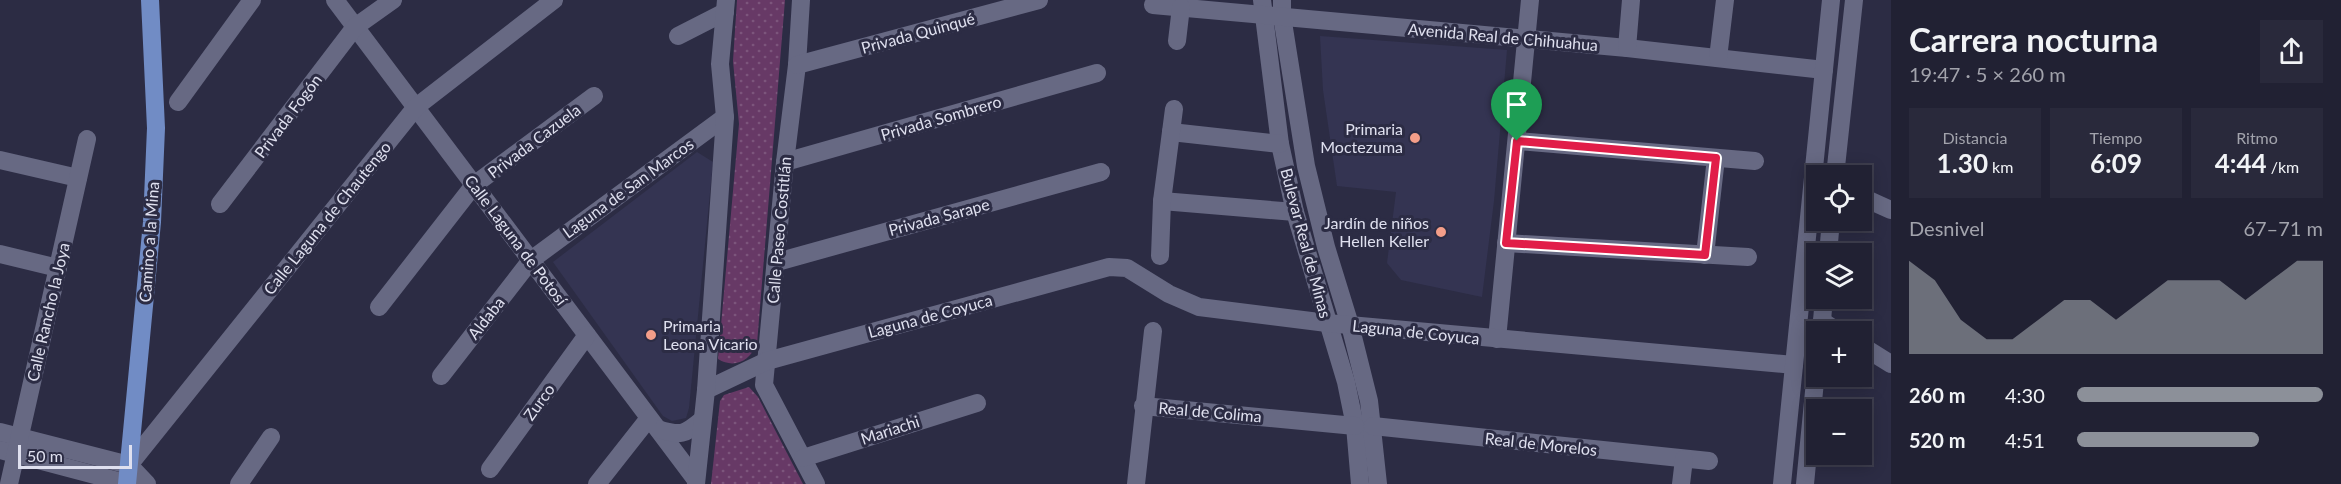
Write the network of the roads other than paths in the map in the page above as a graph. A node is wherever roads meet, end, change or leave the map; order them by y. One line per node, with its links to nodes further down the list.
1 (150, 0): 82 (main road, Camino a la Mina)
2 (252, 0): 28 (street)
3 (335, 0): 18 (street, Calle Laguna de Potosí)
4 (393, 0): 18 (street, Privada Fogón)
5 (554, 0): 29 (street, Calle Laguna de Chautengo)
6 (801, 0): 24 (street, Calle Paseo Costitlán)
7 (1039, 0): 24 (street, Privada Quinqué)
8 (1530, 0): 20 (street)
9 (1631, 0): 22 (street)
10 (1725, 0): 23 (street)
11 (1831, 0): 25 (street)
12 (1854, 0): 40 (street)
13 (1153, 5): 15 (street, Avenida Real de Chihuahua)
14 (726, 6): 19 (street); 31 (street)
15 (1181, 7): 16 (street, Avenida Real de Chihuahua); 21 (street)
16 (1262, 7): 17 (street, Avenida Real de Chihuahua); 35 (street, Bulevar Real de Minas)
17 (1282, 8): 20 (street, Avenida Real de Chihuahua); 59 (street, Bulevar Real de Minas)
18 (355, 27): 29 (street, Calle Laguna de Potosí); 46 (street, Privada Fogón)
19 (678, 36)
20 (1526, 40): 22 (street, Avenida Real de Chihuahua); 34 (street)
21 (1177, 41)
22 (1627, 48): 23 (street, Avenida Real de Chihuahua)
23 (1718, 58): 25 (street, Avenida Real de Chihuahua)
24 (797, 65): 39 (street, Calle Paseo Costitlán)
25 (1824, 70): 65 (street)
26 (1097, 74): 39 (street, Privada Sombrero)
27 (594, 96): 43 (street, Privada Cazuela)
28 (178, 102)
29 (416, 108): 43 (street, Calle Laguna de Potosí); 82 (street, Calle Laguna de Chautengo)
30 (1174, 109): 32 (street)
31 (725, 117): 54 (street, Laguna de San Marcos); 69 (street)
32 (1171, 132): 35 (street); 44 (street)
33 (87, 139): 42 (street, Calle Rancho la Joya)
34 (1517, 141): 36 (street); 49 (street)
35 (1280, 144): 48 (street, Bulevar Real de Minas)
36 (1716, 158): 38 (street); 51 (street)
37 (0, 160): 42 (street)
38 (1755, 161)
39 (785, 162): 55 (street, Calle Paseo Costitlán)
40 (1836, 165)
41 (1101, 172): 55 (street, Privada Sarape)
42 (78, 178): 56 (street, Calle Rancho la Joya)
43 (474, 185): 54 (street, Calle Laguna de Potosí); 57 (street, Privada Cazuela)
44 (1162, 201): 48 (street); 52 (street)
45 (1872, 201): 47 (street)
46 (220, 204)
47 (1891, 210)
48 (1295, 212): 58 (street, Bulevar Real de Minas)
49 (1506, 243): 51 (street); 62 (street)
50 (0, 254): 56 (street)
51 (1705, 255): 53 (street)
52 (1160, 256)
53 (1748, 257)
54 (531, 260): 61 (street, Calle Laguna de Potosí); 67 (street, Aldaba)
55 (777, 262): 64 (street, Calle Paseo Costitlán)
56 (58, 268): 77 (street, Calle Rancho la Joya)
57 (379, 307)
58 (1327, 323): 59 (street, Laguna de Coyuca); 64 (street, Laguna de Coyuca); 74 (street, Bulevar Real de Minas)
59 (1350, 325): 62 (street, Laguna de Coyuca); 74 (street, Bulevar Real de Minas)
60 (1153, 331): 71 (street)
61 (587, 335): 73 (street, Calle Laguna de Potosí); 81 (street, Zurco)
62 (1497, 339): 65 (street, Laguna de Coyuca)
63 (1872, 352): 66 (street)
64 (767, 361): 69 (street, Laguna de Coyuca); 78 (street, Calle Paseo Costitlán)
65 (1794, 364): 93 (street)
66 (1891, 364)
67 (441, 376)
68 (1814, 387): 94 (street)
69 (706, 390): 72 (street)
70 (977, 403): 78 (street, Mariachi)
71 (1143, 406): 74 (street, Real de Colima); 89 (street, Real de Colima)
72 (702, 420): 73 (street); 83 (street)
73 (654, 424): 83 (street, Calle Laguna de Potosí); 87 (street)
74 (1364, 426): 79 (street, Real de Morelos); 90 (street, Bulevar Real de Minas); 91 (street, Bulevar Real de Minas)
75 (0, 432): 77 (street)
76 (271, 437): 86 (street)
77 (12, 447): 82 (street); 84 (street, Calle Rancho la Joya)
78 (803, 458): 88 (street, Calle Paseo Costitlán)
79 (1684, 459): 80 (street, Real de Morelos); 92 (street)
80 (1708, 461)
81 (490, 469)
82 (128, 479): 85 (street)
83 (696, 482)
84 (9, 484)
85 (147, 484)
86 (239, 484)
87 (597, 484)
88 (816, 484)
89 (1136, 484)
90 (1360, 484)
91 (1378, 484)
92 (1681, 484)
93 (1782, 484)
94 (1805, 484)

